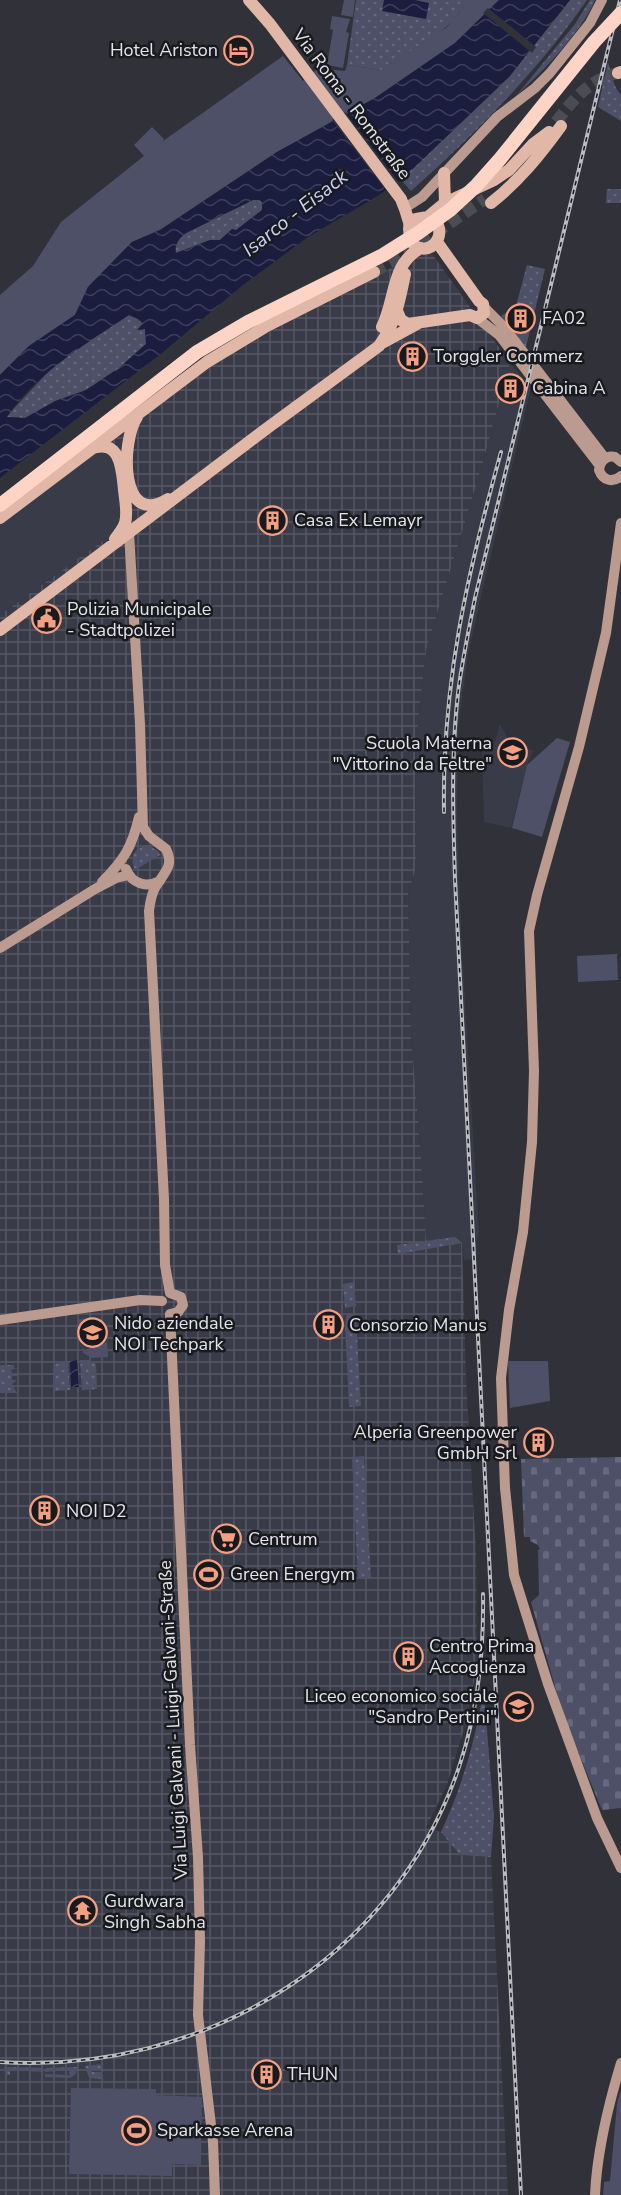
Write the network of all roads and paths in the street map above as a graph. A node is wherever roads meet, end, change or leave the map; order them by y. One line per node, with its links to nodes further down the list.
1 (249, 0): 7 (main road, Via Roma - Romstraße)
2 (602, 0): 5 (main road)
3 (621, 13): 26 (highway, bridge)
4 (621, 24): 27 (highway)
5 (444, 173): 7 (main road); 8 (main road)
6 (488, 201): 8 (main road)
7 (404, 203): 9 (main road, Via Roma - Romstraße); 10 (main road, Via Roma - Romstraße)
8 (445, 203): 9 (main road)
9 (426, 217): 10 (main road); 11 (main road, Via Roma - Romstraße)
10 (409, 231): 11 (main road, Via Roma - Romstraße); 12 (main road)
11 (429, 246): 14 (main road); 15 (main road, Via Roma - Romstraße)
12 (372, 266): 14 (main road); 20 (main road)
13 (405, 274): 16 (main road)
14 (395, 284): 19 (main road)
15 (476, 309): 17 (main road); 22 (main road, Via Roma - Romstraße)
16 (398, 313): 17 (main road); 18 (main road)
17 (418, 323): 18 (main road)
18 (379, 346): 19 (main road)
19 (360, 358): 25 (main road)
20 (141, 411): 21 (main road); 25 (main road)
21 (87, 451): 27 (main road); 30 (main road)
22 (602, 462): 23 (main road); 24 (main road, Via Roma - Romstraße)
23 (621, 462)
24 (620, 481)
25 (184, 490): 29 (main road)
26 (0, 505)
27 (0, 516)
28 (621, 523): 47 (main road)
29 (129, 532): 30 (main road); 31 (main road)
30 (102, 553): 31 (main road); 32 (main road)
31 (130, 555): 33 (main road)
32 (0, 630)
33 (141, 811): 34 (main road); 35 (main road)
34 (153, 840): 35 (main road); 38 (main road)
35 (131, 845): 36 (main road)
36 (124, 859): 37 (main road); 40 (main road)
37 (129, 876): 39 (main road); 40 (main road)
38 (160, 880): 39 (main road); 41 (main road)
39 (140, 883): 41 (main road)
40 (96, 889): 42 (main road)
41 (149, 911): 43 (main road)
42 (0, 948)
43 (170, 1293): 44 (main road); 45 (main road)
44 (162, 1301): 45 (main road); 46 (main road)
45 (170, 1314): 49 (main road, Via Luigi Galvani - Luigi-Galvani-Straße)
46 (0, 1320)
47 (621, 1868)
48 (621, 2063): 50 (main road)
49 (215, 2195)
50 (595, 2195)

